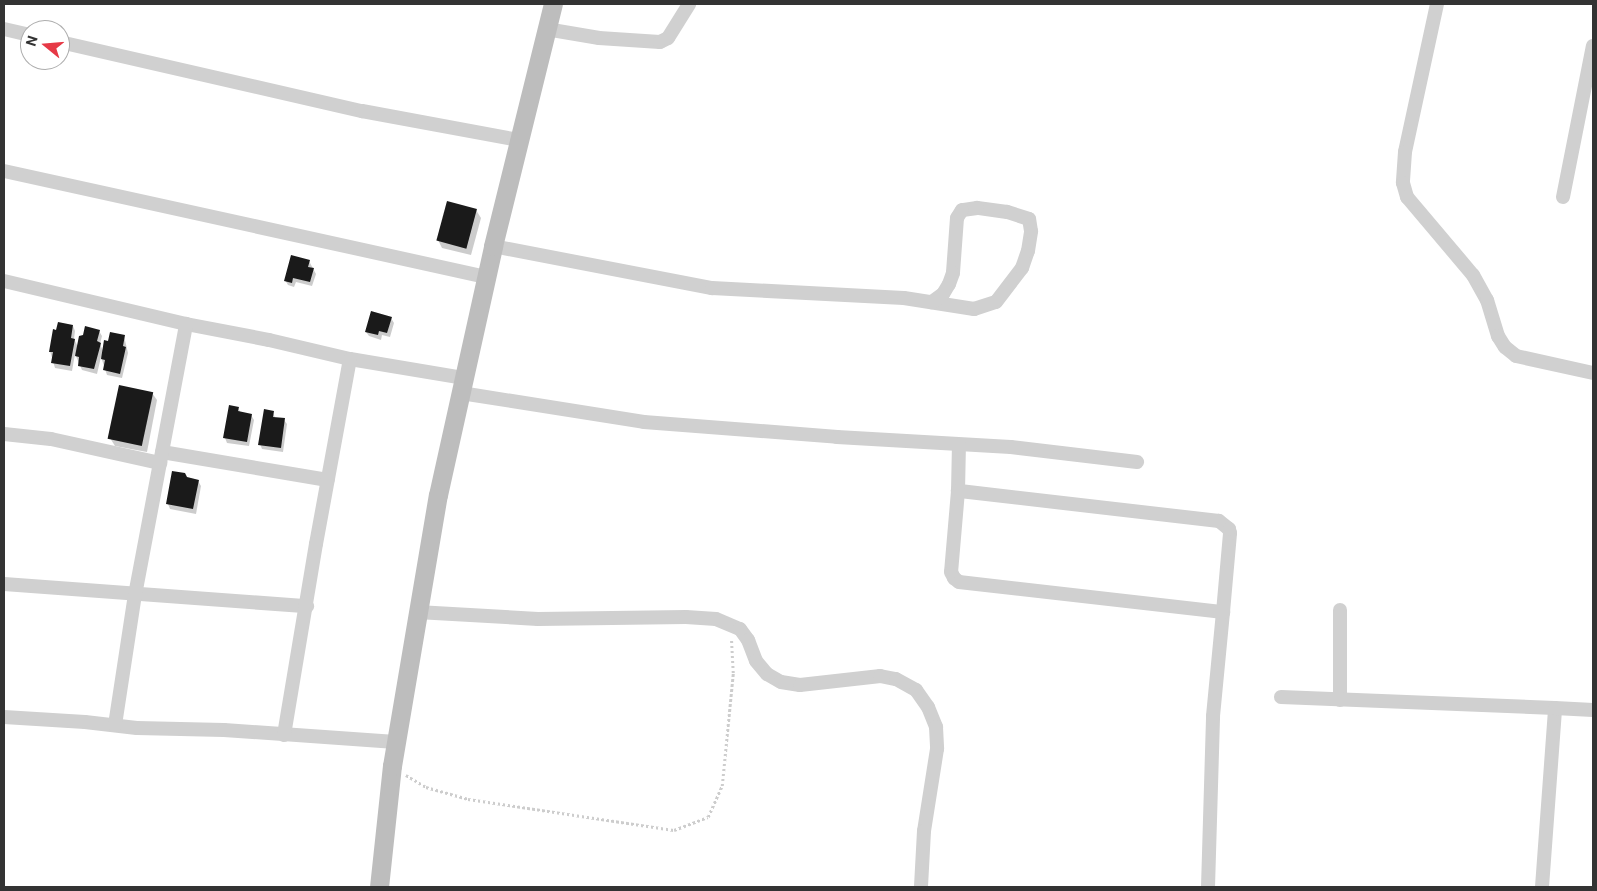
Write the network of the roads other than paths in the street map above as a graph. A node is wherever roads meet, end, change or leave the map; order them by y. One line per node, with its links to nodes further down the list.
1 (553, 4): 4 (main road)
2 (690, 4): 4 (street)
3 (1437, 4): 18 (street)
4 (546, 28): 9 (main road)
5 (4, 29): 6 (street)
6 (20, 33)
7 (70, 44): 9 (street)
8 (1593, 46): 11 (street)
9 (518, 140): 12 (main road)
10 (4, 171): 13 (street)
11 (1563, 197)
12 (493, 246): 13 (main road); 15 (street)
13 (486, 277): 19 (main road)
14 (4, 281): 16 (street)
15 (932, 302): 15 (street)
16 (186, 324): 17 (street); 22 (street)
17 (350, 358): 19 (street); 24 (street)
18 (1593, 373)
19 (462, 385): 21 (street); 30 (main road)
20 (4, 434): 22 (street)
21 (959, 445): 23 (street); 25 (street)
22 (161, 457): 24 (street); 27 (street)
23 (1137, 462)
24 (328, 480): 28 (street)
25 (958, 491): 31 (street); 31 (street)
26 (4, 584): 27 (street)
27 (135, 595): 28 (street); 37 (street)
28 (307, 606): 38 (street)
29 (1340, 610): 33 (street)
30 (417, 612): 39 (main road); 41 (street)
31 (1223, 612): 42 (street)
32 (1281, 697): 33 (street)
33 (1340, 700): 34 (street)
34 (1554, 708): 35 (street); 43 (street)
35 (1593, 710)
36 (4, 717): 37 (street)
37 (115, 725): 38 (street)
38 (284, 735): 39 (street)
39 (396, 742): 40 (main road)
40 (379, 887)
41 (921, 887)
42 (1208, 887)
43 (1542, 887)

